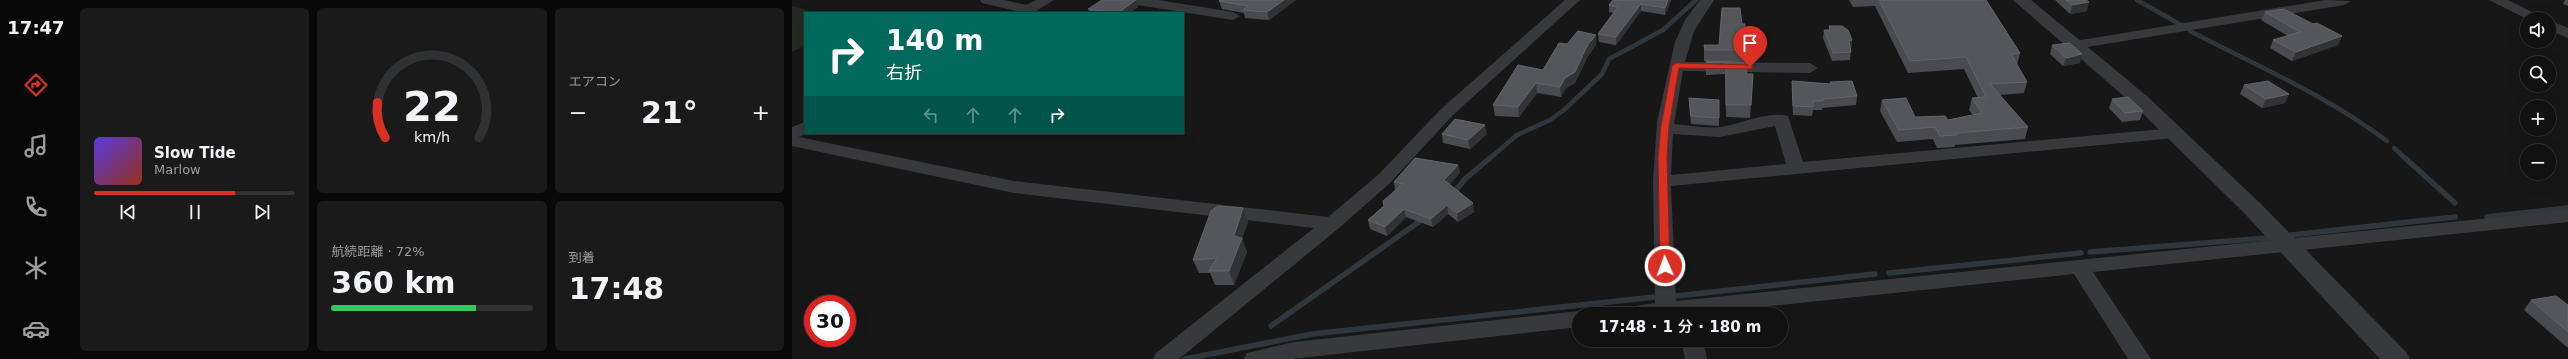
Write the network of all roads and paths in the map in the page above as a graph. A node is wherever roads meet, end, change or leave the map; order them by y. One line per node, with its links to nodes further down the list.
1 (987, 0): 11 (street)
2 (1047, 0): 11 (street)
3 (1131, 0): 10 (street)
4 (1203, 0): 10 (street)
5 (1573, 0): 27 (street)
6 (1707, 0): 17 (street)
7 (2021, 0): 16 (street)
8 (2496, 0): 12 (street)
9 (2344, 1): 16 (street)
10 (1191, 9): 13 (street)
11 (1025, 12)
12 (2523, 12)
13 (1233, 16)
14 (2556, 28): 15 (street)
15 (2568, 34)
16 (2075, 45): 21 (street)
17 (1676, 66): 18 (street); 20 (street)
18 (1810, 68)
19 (804, 128): 22 (street)
20 (1665, 129): 24 (street); 25 (street)
21 (2174, 133): 24 (street); 28 (street)
22 (792, 134)
23 (792, 141): 27 (street)
24 (1796, 168): 25 (street)
25 (1662, 181): 30 (street)
26 (2568, 216): 28 (street)
27 (1332, 224): 34 (street)
28 (2288, 246): 29 (street); 38 (street)
29 (2079, 266): 31 (street); 37 (street)
30 (1679, 307)
31 (1706, 307)
32 (1572, 320): 35 (street)
33 (1693, 347): 36 (street)
34 (1164, 359)
35 (1255, 359)
36 (1696, 359)
37 (2140, 359)
38 (2396, 359)

